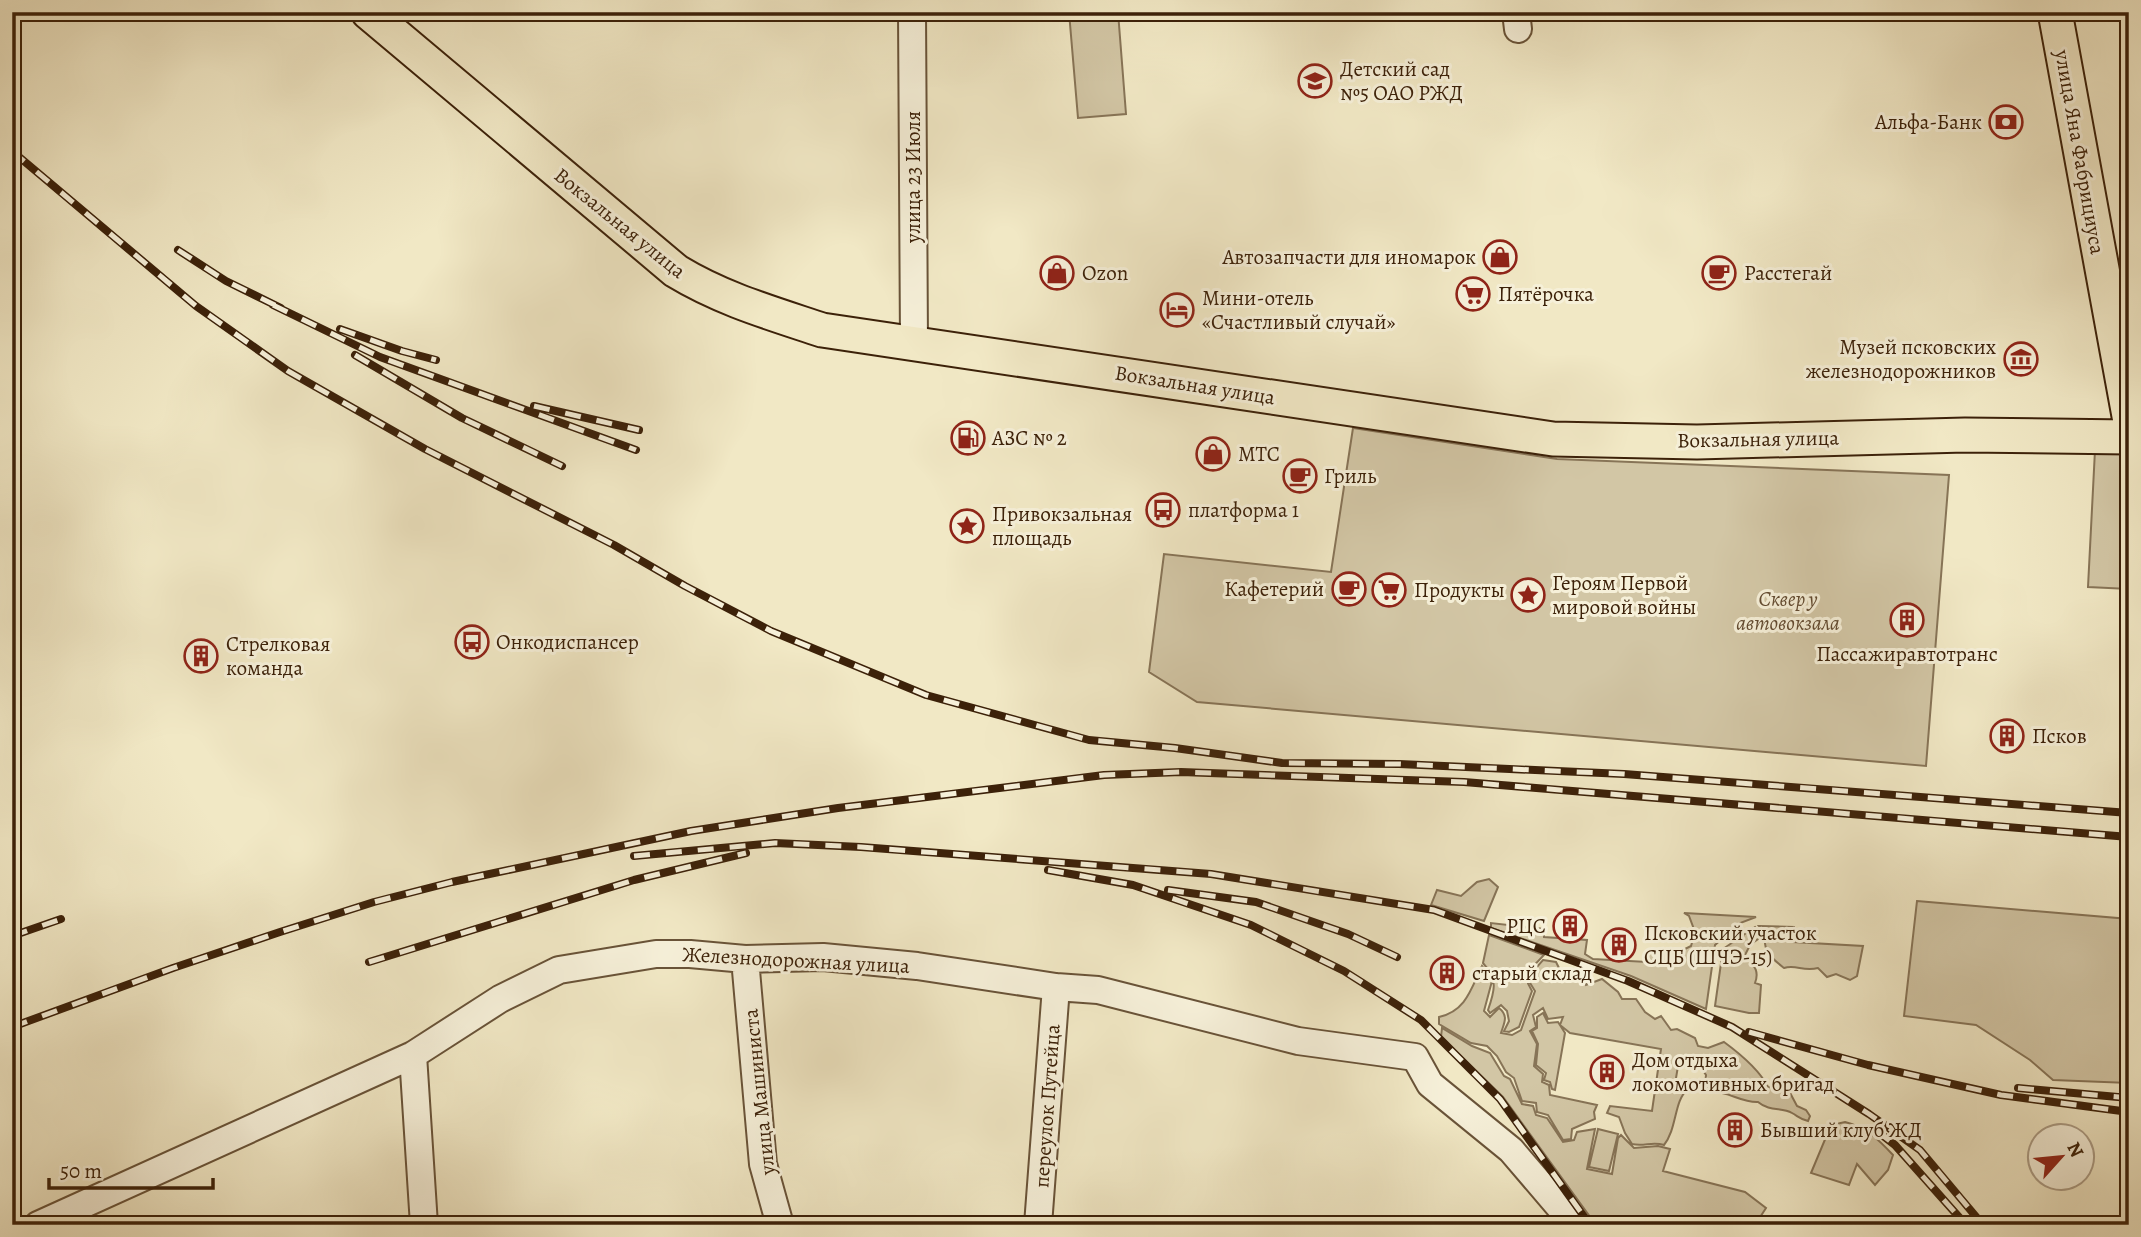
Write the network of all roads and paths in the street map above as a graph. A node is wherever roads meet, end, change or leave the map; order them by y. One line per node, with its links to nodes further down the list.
1 (368, 12): 4 (main road, Вокзальная улица)
2 (912, 12): 4 (street, улица 23 Июля)
3 (2056, 12): 5 (main road, улица Яна Фабрициуса)
4 (914, 342): 6 (main road, Вокзальная улица)
5 (2129, 416)
6 (2129, 437)
7 (745, 959): 8 (street, Железнодорожная улица); 9 (street, Железнодорожная улица); 12 (street, улица Машиниста)
8 (1056, 987): 13 (street, переулок Путейца); 14 (street, Железнодорожная улица)
9 (413, 1055): 10 (street, Железнодорожная улица); 11 (street)
10 (38, 1225)
11 (424, 1225)
12 (780, 1225)
13 (1038, 1225)
14 (1575, 1225)

